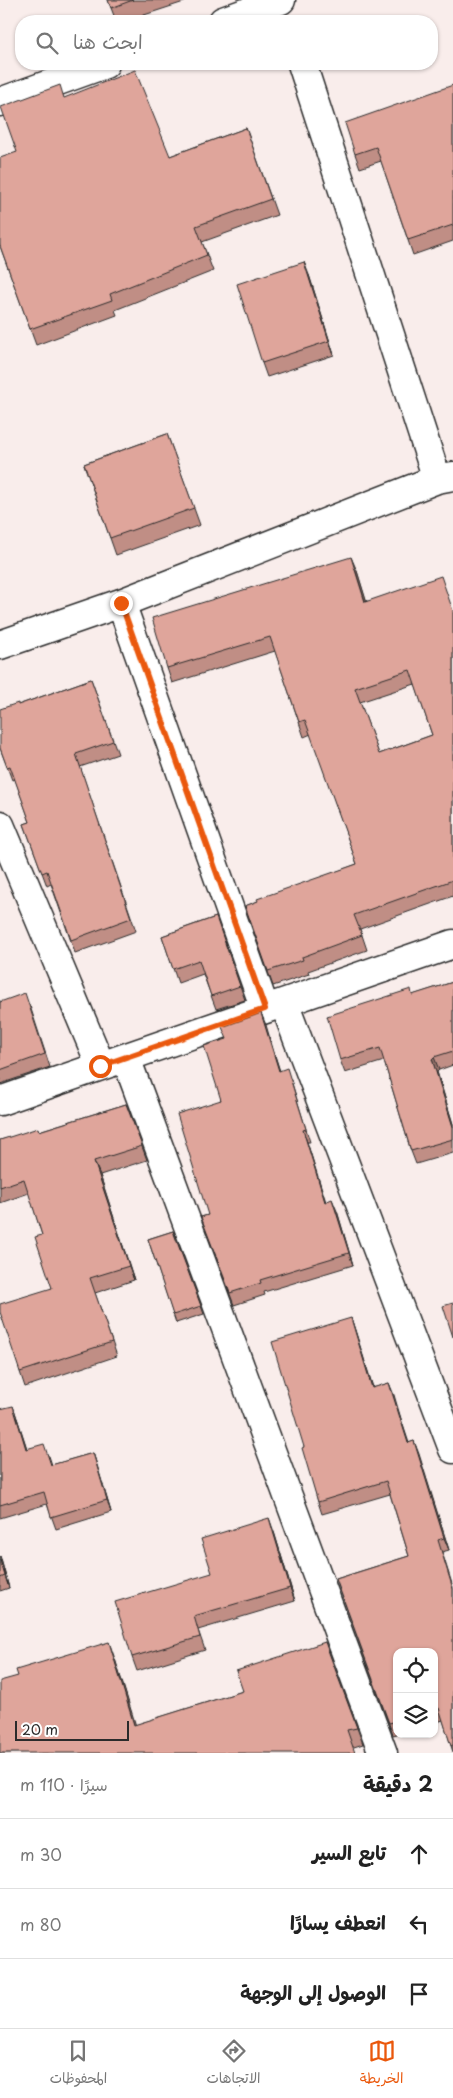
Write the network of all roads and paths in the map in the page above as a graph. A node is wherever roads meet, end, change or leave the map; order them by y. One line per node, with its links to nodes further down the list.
1 (281, 0): 2 (street); 3 (street)
2 (239, 15)
3 (286, 15)
4 (88, 70): 6 (street)
5 (304, 70): 7 (street)
6 (0, 102)
7 (445, 478): 8 (street)
8 (121, 603): 9 (street); 12 (street)
9 (0, 646)
10 (0, 825): 13 (street)
11 (453, 944): 12 (street)
12 (275, 1006): 13 (street); 15 (street)
13 (113, 1062): 14 (street); 16 (street)
14 (0, 1101)
15 (453, 1449)
16 (383, 1753)

